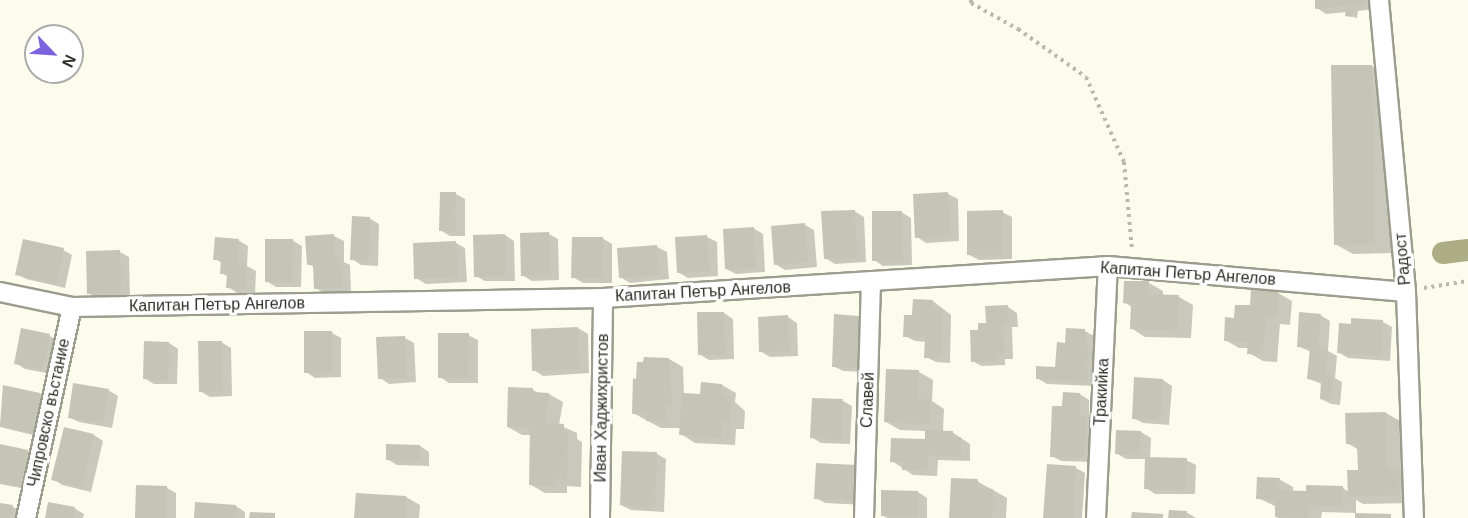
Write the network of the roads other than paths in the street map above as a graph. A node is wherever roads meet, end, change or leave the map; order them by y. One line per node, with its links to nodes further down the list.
1 (1379, 0): 5 (street, Радост)
2 (1108, 266): 3 (street, Капитан Петър Ангелов); 5 (street, Капитан Петър Ангелов); 11 (street, Тракийка)
3 (871, 282): 6 (street, Капитан Петър Ангелов); 10 (street, Славей)
4 (0, 292): 7 (street, Капитан Петър Ангелов)
5 (1406, 292): 12 (street, Радост)
6 (603, 298): 7 (street, Капитан Петър Ангелов); 9 (street, Иван Хаджихристов)
7 (72, 307): 8 (street, Чипровско въстание)
8 (26, 518)
9 (600, 518)
10 (864, 518)
11 (1096, 518)
12 (1414, 518)

